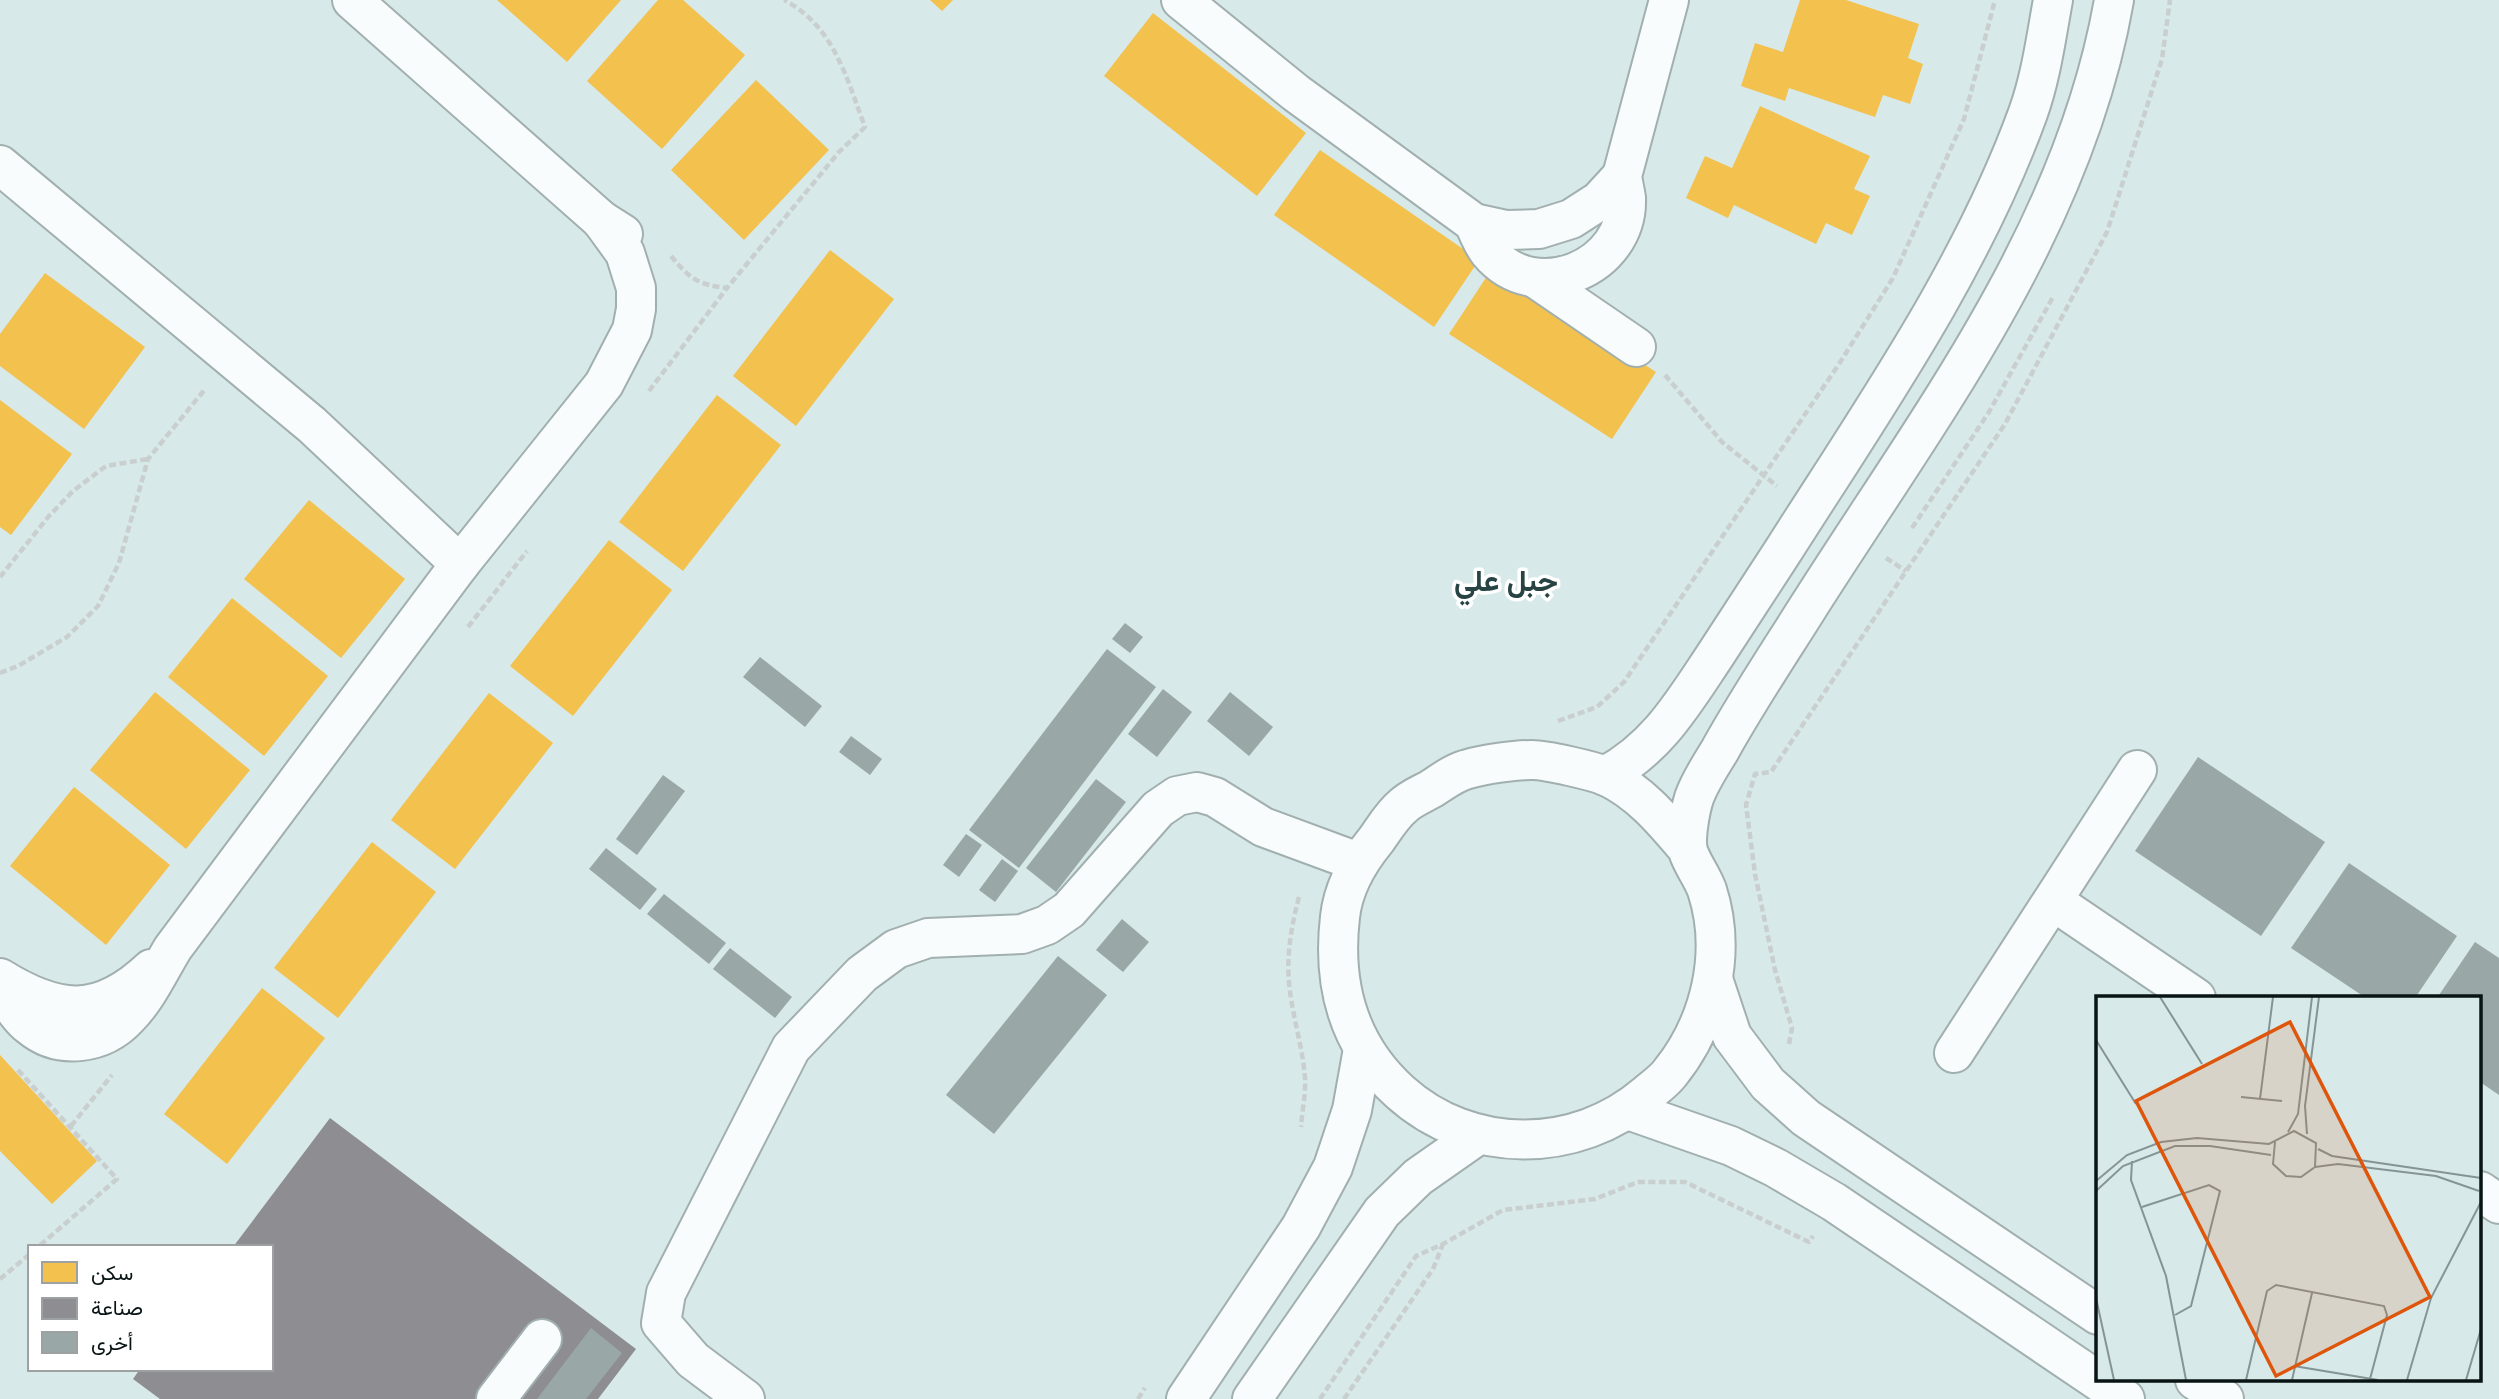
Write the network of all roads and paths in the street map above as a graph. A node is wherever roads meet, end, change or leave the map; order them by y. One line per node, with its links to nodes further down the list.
1 (352, 0): 19 (street)
2 (784, 0): 12 (path)
3 (1181, 0): 11 (street)
4 (1669, 0): 10 (street)
5 (1996, 0): 17 (path)
6 (2053, 0): 18 (street)
7 (2114, 0): 25 (street)
8 (2170, 0): 35 (path)
9 (0, 165): 15 (street)
10 (1622, 176): 11 (street); 13 (street)
11 (1474, 223): 13 (street)
12 (664, 248)
13 (1535, 278): 14 (street)
14 (1636, 347): 17 (path)
15 (231, 358): 16 (path); 19 (street)
16 (148, 459): 20 (path); 21 (path)
17 (1764, 476): 18 (path); 22 (path)
18 (1810, 509): 24 (street)
19 (460, 565): 29 (street)
20 (0, 578)
21 (0, 673)
22 (1552, 723)
23 (2137, 770): 28 (street)
24 (1605, 776): 25 (street); 27 (street)
25 (1686, 847): 31 (street)
26 (1319, 848): 27 (street); 39 (path); 55 (street)
27 (1358, 862): 34 (street)
28 (2053, 901): 33 (street); 36 (street)
29 (173, 948): 30 (street); 32 (street)
30 (0, 978)
31 (1714, 982): 38 (street); 48 (street)
32 (0, 987)
33 (2193, 996)
34 (1363, 1049): 40 (street); 57 (street)
35 (1788, 1050)
36 (1954, 1053)
37 (9, 1061): 45 (path)
38 (1628, 1110): 40 (street); 42 (street)
39 (1300, 1134)
40 (1478, 1135): 58 (street)
41 (2482, 1192): 43 (street)
42 (1834, 1202): 44 (path); 50 (street)
43 (2499, 1204)
44 (1443, 1244): 59 (path); 60 (path)
45 (40, 1245)
46 (28, 1256): 47 (path)
47 (0, 1279)
48 (2096, 1314)
49 (542, 1339): 54 (street)
50 (2096, 1379)
51 (2100, 1382): 61 (street)
52 (2198, 1382): 62 (street)
53 (1149, 1383): 56 (path)
54 (496, 1399)
55 (745, 1399)
56 (1138, 1399)
57 (1186, 1399)
58 (1252, 1399)
59 (1320, 1399)
60 (1344, 1399)
61 (2125, 1399)
62 (2224, 1399)

